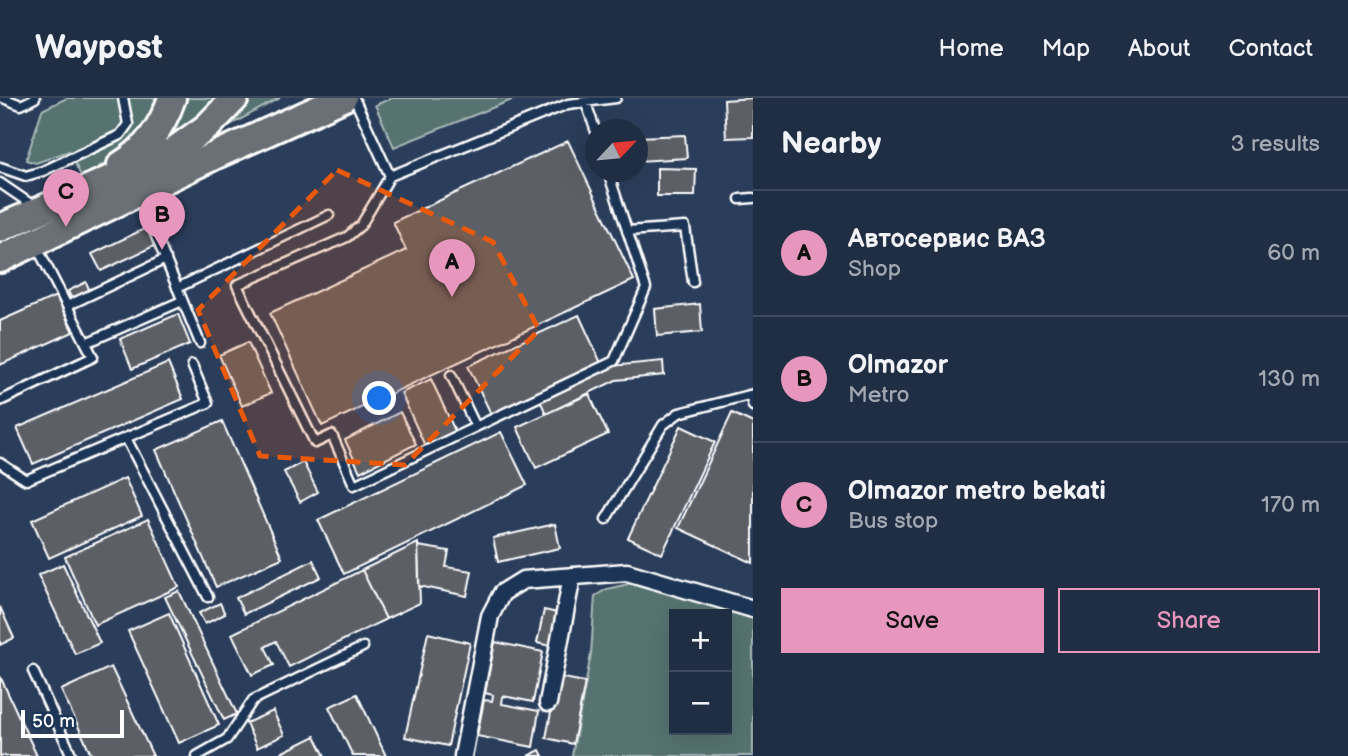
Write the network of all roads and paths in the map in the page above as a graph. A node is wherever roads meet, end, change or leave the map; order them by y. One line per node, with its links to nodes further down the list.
1 (36, 98): 9 (lane)
2 (123, 98): 13 (lane)
3 (172, 98): 20 (main road)
4 (234, 98): 20 (main road)
5 (302, 98): 12 (main road)
6 (343, 98): 12 (main road)
7 (354, 98): 14 (lane)
8 (615, 98): 10 (lane)
9 (2, 100)
10 (586, 103): 11 (lane); 14 (lane)
11 (592, 119)
12 (214, 156): 17 (main road)
13 (0, 167)
14 (390, 176): 38 (lane)
15 (611, 182): 23 (lane)
16 (0, 183): 20 (lane)
17 (138, 192): 24 (main road); 26 (lane)
18 (753, 198): 19 (lane)
19 (740, 199)
20 (40, 211): 22 (main road)
21 (329, 215): 28 (lane)
22 (0, 228)
23 (627, 231): 27 (lane); 38 (lane)
24 (35, 242): 25 (main road); 30 (lane)
25 (0, 259)
26 (166, 259): 28 (lane); 30 (lane)
27 (693, 282)
28 (177, 288): 29 (lane)
29 (182, 301): 31 (lane); 32 (lane)
30 (67, 306): 31 (lane)
31 (86, 343): 36 (lane)
32 (200, 343)
33 (192, 365): 39 (lane)
34 (451, 375): 38 (lane)
35 (752, 395): 37 (lane); 41 (lane)
36 (0, 401)
37 (753, 406)
38 (476, 427)
39 (126, 438): 40 (lane); 43 (lane)
40 (0, 463)
41 (607, 519)
42 (572, 576): 44 (street); 47 (street); 50 (street)
43 (208, 597)
44 (753, 609)
45 (363, 647): 49 (lane)
46 (33, 671): 48 (lane)
47 (548, 704)
48 (72, 756)
49 (197, 756)
50 (463, 756)

